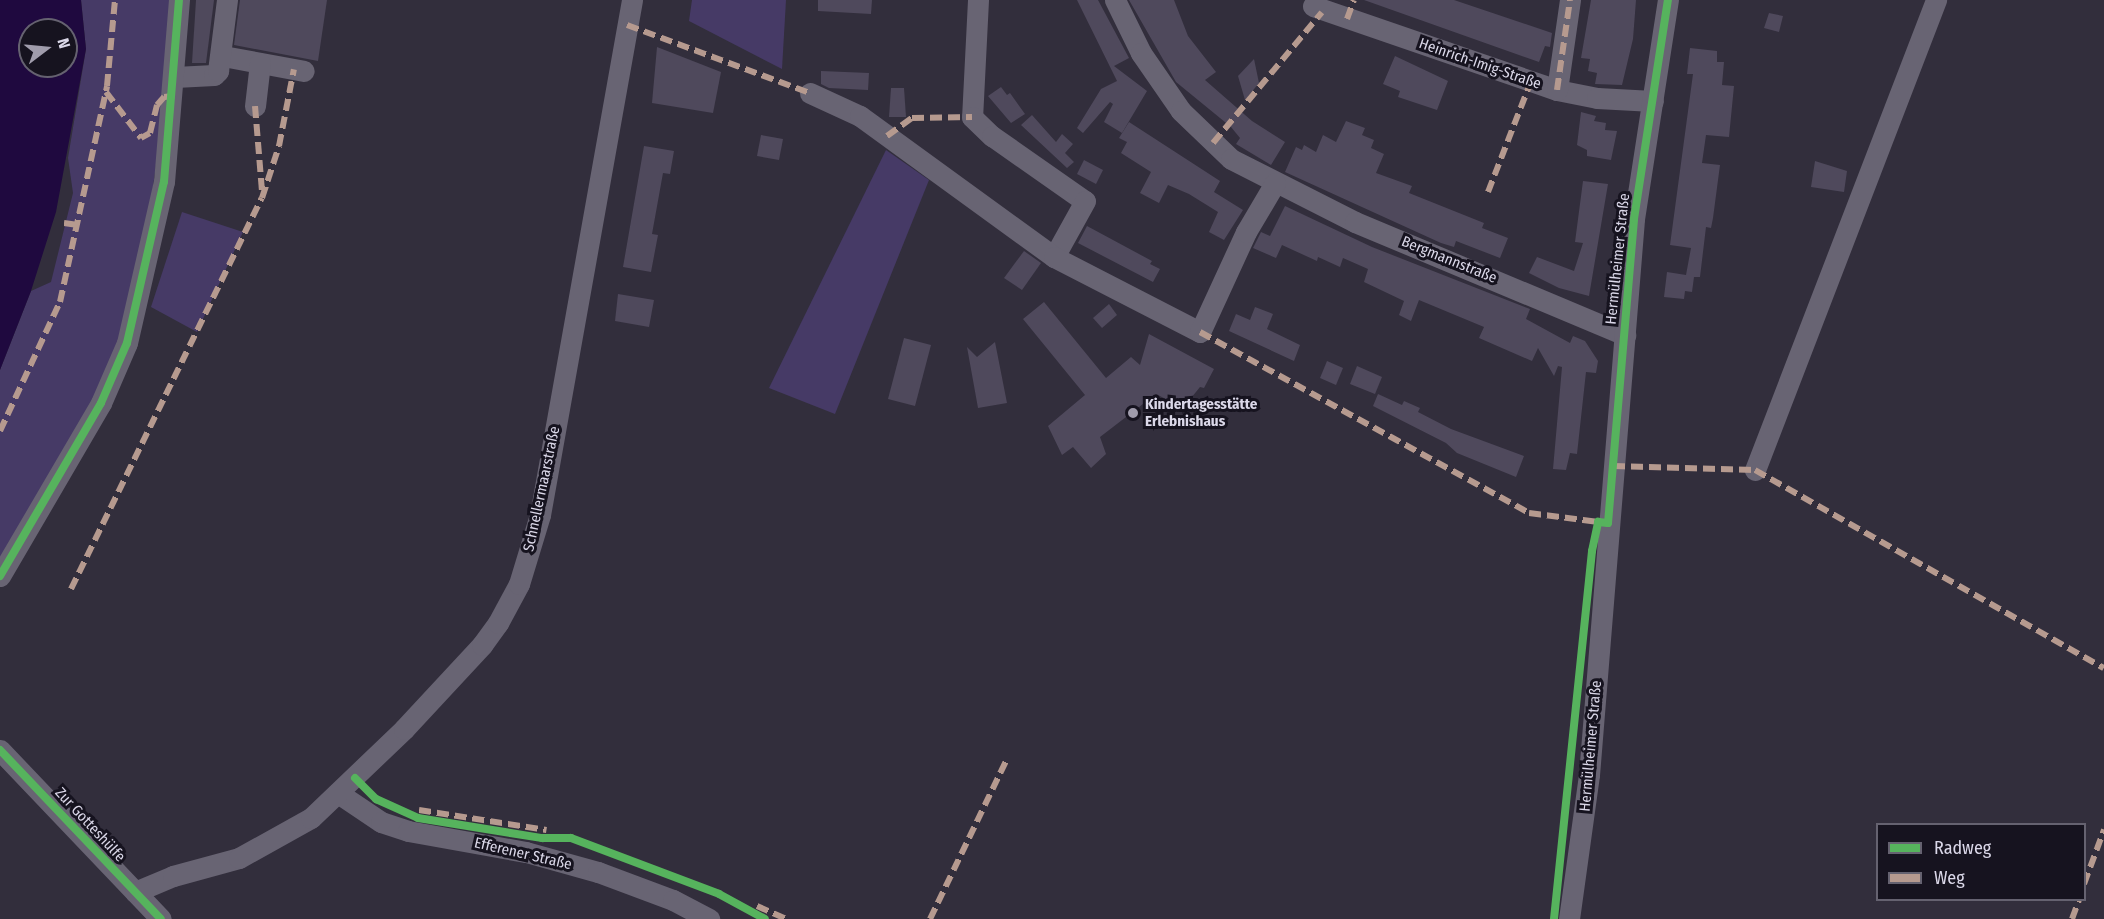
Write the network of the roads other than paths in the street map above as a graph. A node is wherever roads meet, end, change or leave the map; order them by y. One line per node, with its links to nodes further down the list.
1 (179, 0): 14 (street)
2 (227, 0): 11 (street)
3 (632, 0): 25 (street, Schnellermaarstraße)
4 (978, 0): 20 (street)
5 (1115, 0): 19 (street, Bergmannstraße)
6 (1570, 0): 15 (street)
7 (1668, 0): 17 (street, Hermülheimer Straße)
8 (1936, 0): 22 (street)
9 (1313, 6): 10 (street, Heinrich-Imig-Straße)
10 (1350, 10): 15 (street, Heinrich-Imig-Straße)
11 (223, 56): 12 (street); 14 (street)
12 (260, 63): 13 (street); 18 (street)
13 (304, 71)
14 (175, 77): 23 (street)
15 (1557, 90): 17 (street, Heinrich-Imig-Straße)
16 (810, 93): 20 (street)
17 (1653, 101): 21 (street, Hermülheimer Straße)
18 (255, 106)
19 (1275, 183): 20 (street); 21 (street, Bergmannstraße)
20 (1054, 257)
21 (1624, 335): 29 (street, Hermülheimer Straße)
22 (1755, 470)
23 (0, 576)
24 (0, 750): 26 (street, Zur Gotteshülfe)
25 (338, 793): 26 (street, Schnellermaarstraße); 28 (street, Efferener Straße)
26 (135, 892): 27 (street, Zur Gotteshülfe)
27 (161, 919)
28 (709, 919)
29 (1569, 919)

